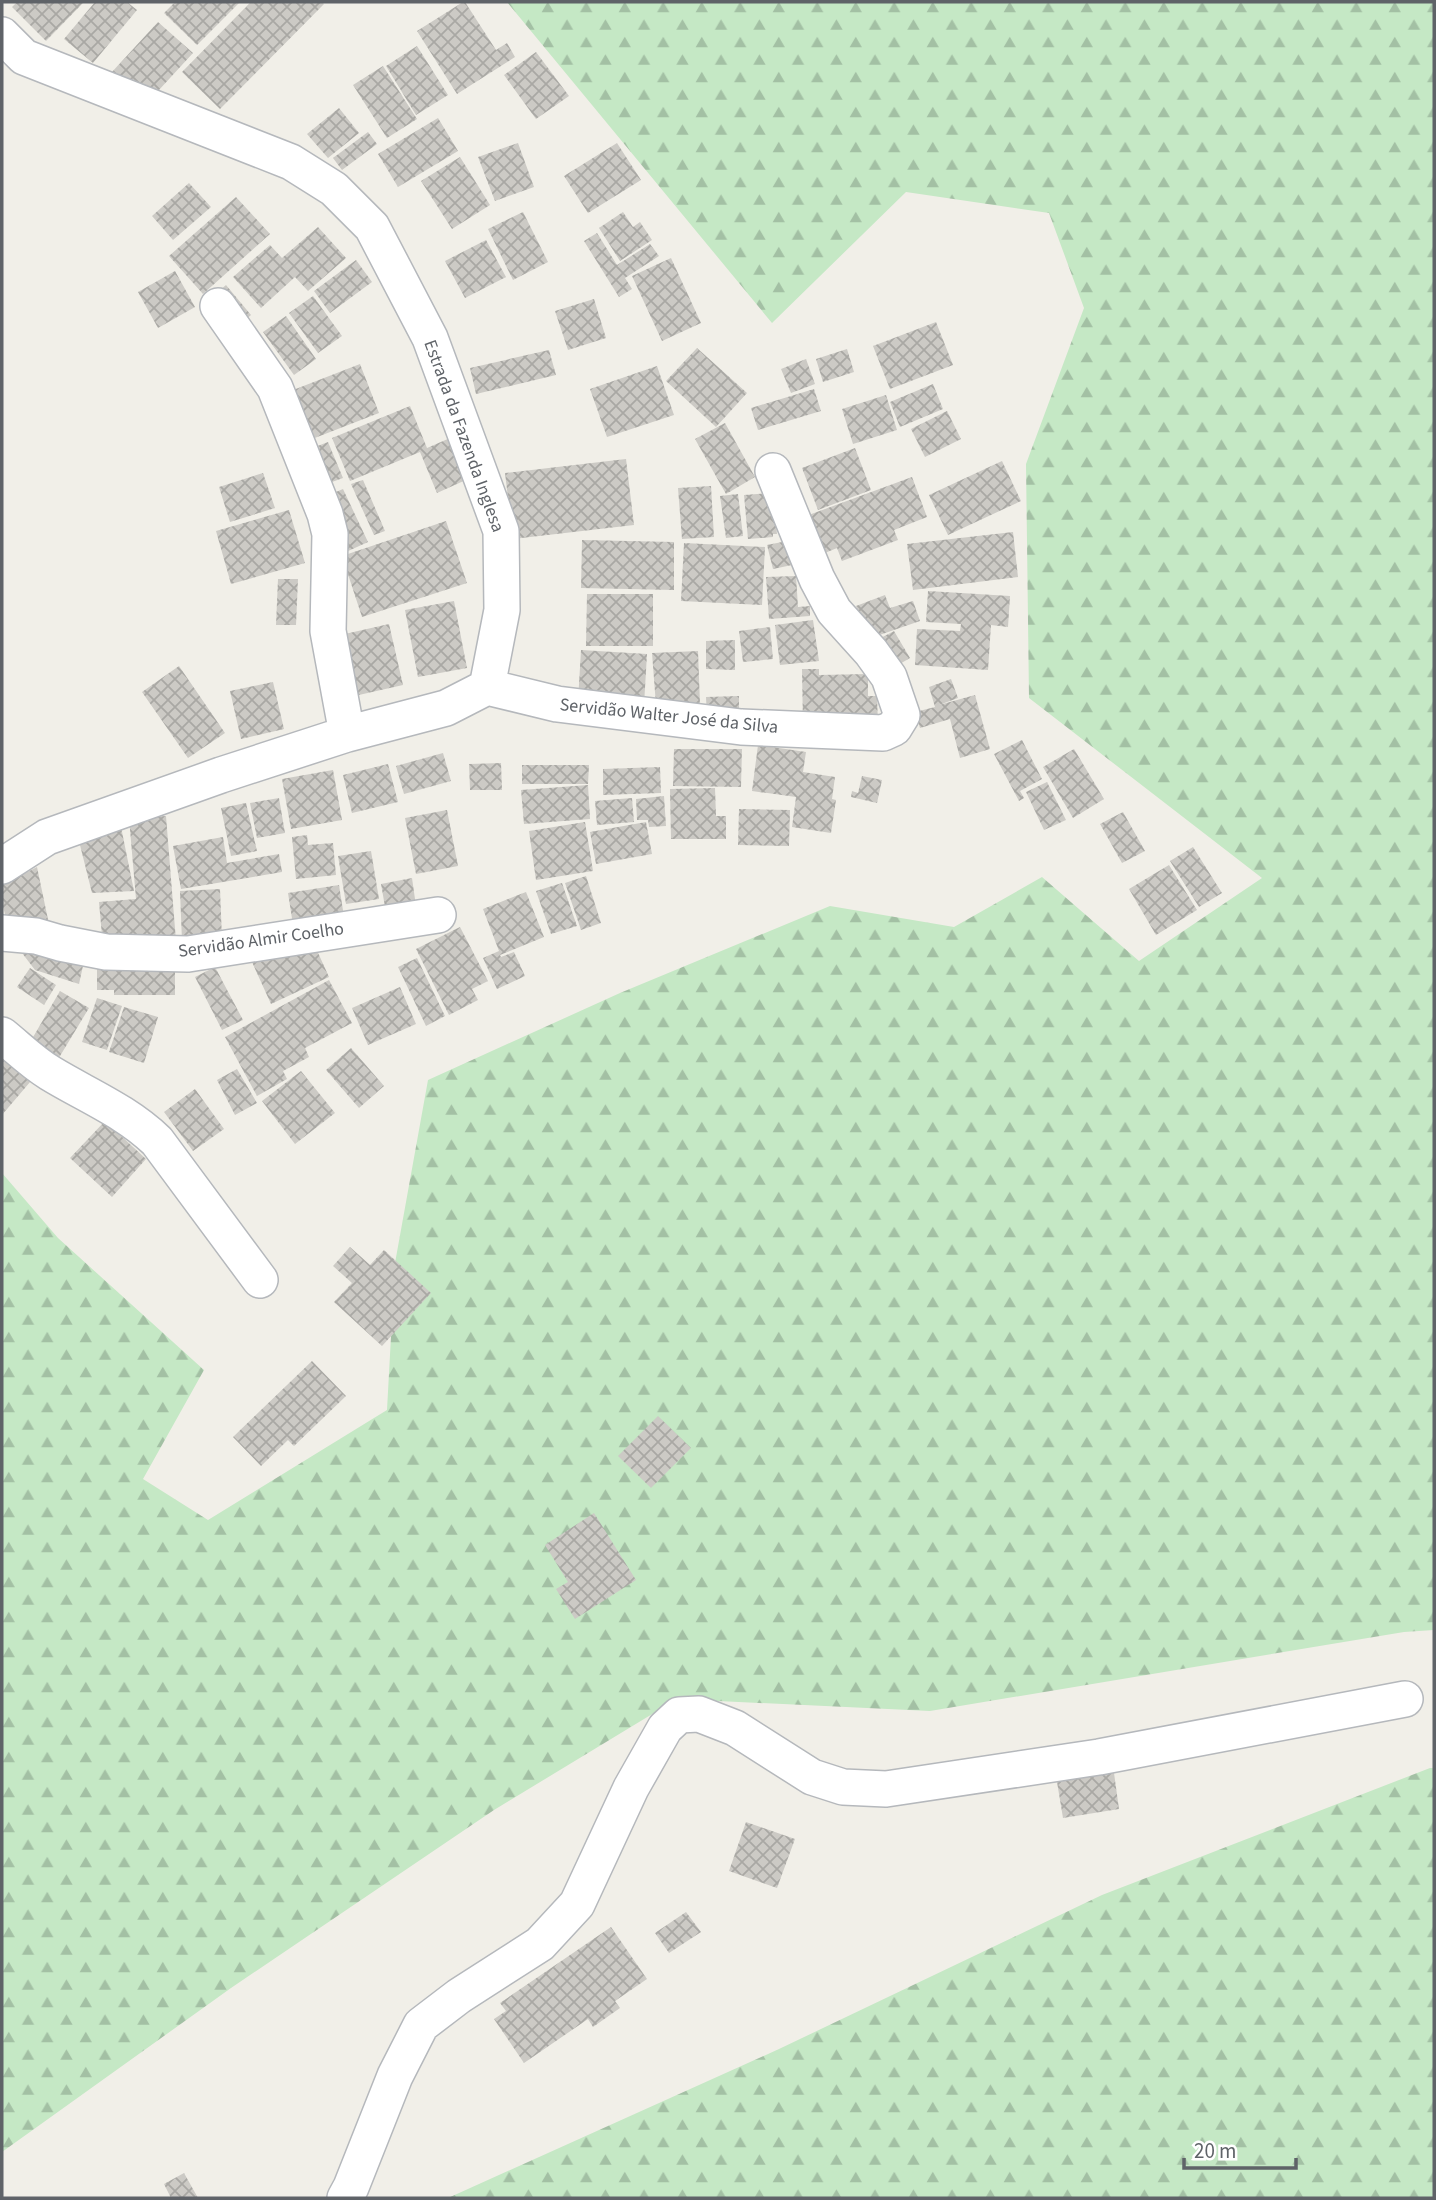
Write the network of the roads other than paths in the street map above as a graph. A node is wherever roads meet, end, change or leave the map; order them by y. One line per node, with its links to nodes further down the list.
1 (2, 35): 4 (street, Estrada da Fazenda Inglesa)
2 (218, 306): 5 (street)
3 (772, 471): 4 (street, Servidão Walter José da Silva)
4 (487, 687): 5 (street)
5 (347, 734): 6 (street)
6 (2, 866)
7 (438, 915): 8 (street, Servidão Almir Coelho)
8 (2, 933)
9 (2, 1035): 10 (street)
10 (260, 1280)
11 (1405, 1699): 12 (street)
12 (345, 2198)

